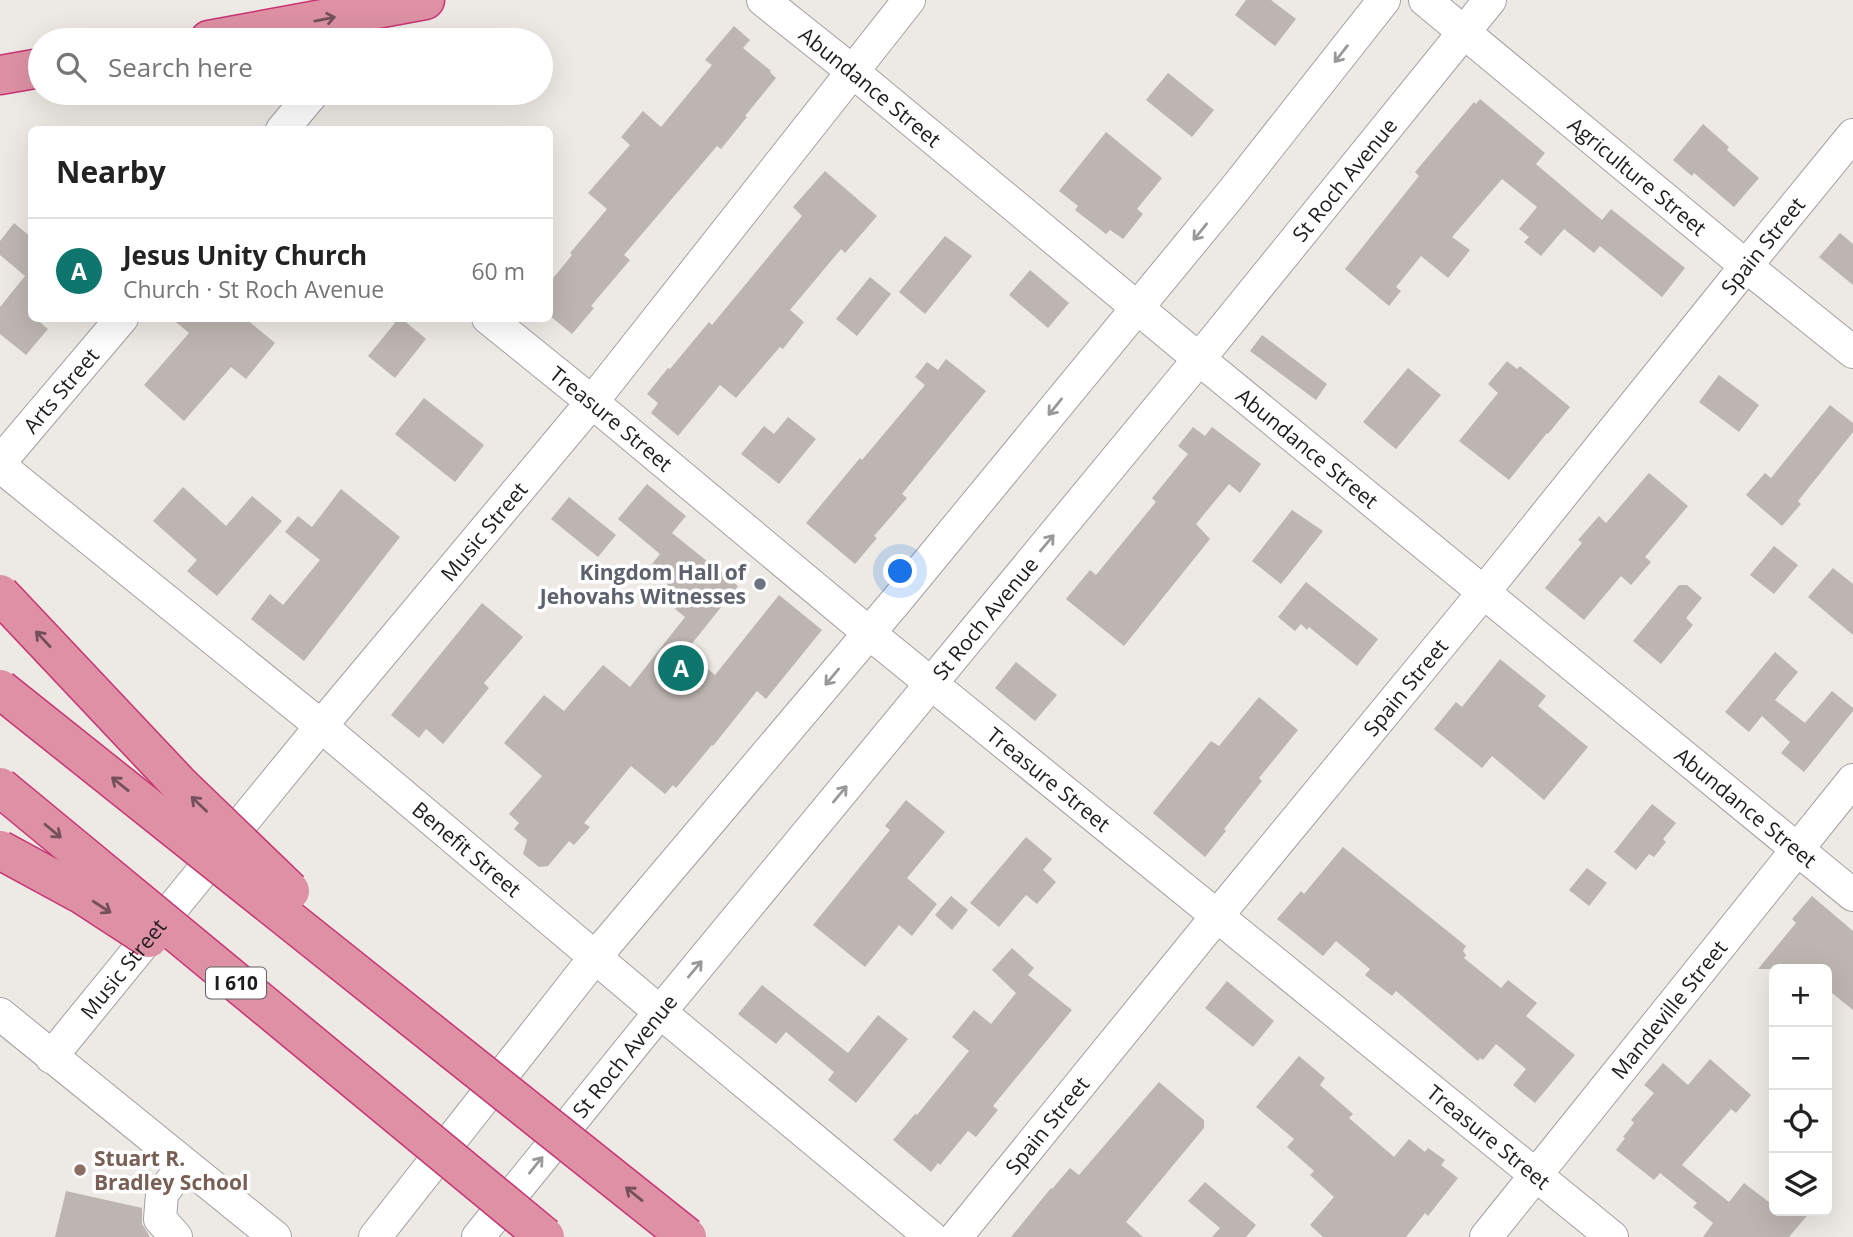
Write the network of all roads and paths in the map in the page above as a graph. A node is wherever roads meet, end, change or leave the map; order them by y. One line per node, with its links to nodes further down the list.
1 (425, 0): 7 (highway, one-way to 1)
2 (763, 0): 10 (street, Abundance Street)
3 (909, 0): 10 (street, Music Street)
4 (1384, 0): 16 (street, one-way to 16)
5 (1426, 0): 8 (street, Agriculture Street)
6 (1490, 0): 8 (street, St Roch Avenue)
7 (274, 28)
8 (1465, 32): 15 (street, Agriculture Street); 20 (street, St Roch Avenue)
9 (28, 70): 11 (highway)
10 (852, 71): 16 (street, Abundance Street); 21 (street, Music Street)
11 (0, 75)
12 (303, 105): 13 (street)
13 (285, 126)
14 (1853, 135): 15 (street, Spain Street)
15 (1746, 266): 19 (street, Agriculture Street); 23 (street, Spain Street)
16 (1137, 308): 20 (street, Abundance Street); 25 (street, one-way to 25)
17 (118, 322): 22 (street, Arts Street)
18 (493, 322): 21 (street, Treasure Street)
19 (1853, 352)
20 (1199, 359): 23 (street, Abundance Street); 26 (street, St Roch Avenue, one-way to 20)
21 (592, 402): 25 (street, Treasure Street); 28 (street, Music Street)
22 (0, 464): 28 (street, Benefit Street)
23 (1483, 593): 32 (street, Abundance Street); 34 (street, Spain Street)
24 (0, 594): 38 (highway, one-way to 24, bridge)
25 (869, 633): 26 (street, Treasure Street); 35 (street, one-way to 35)
26 (931, 684): 34 (street, Treasure Street); 36 (street, St Roch Avenue, one-way to 26)
27 (0, 689): 38 (highway, one-way to 27, bridge)
28 (321, 726): 35 (street, Benefit Street); 39 (street, Music Street)
29 (1853, 780): 32 (street, Mandeville Street)
30 (0, 787): 42 (highway, I 610, one-way to 42, bridge)
31 (0, 849): 42 (highway, one-way to 42, bridge)
32 (1797, 850): 33 (street, Abundance Street); 41 (street, Mandeville Street)
33 (1853, 895)
34 (1217, 916): 41 (street, Treasure Street); 50 (street, Spain Street)
35 (596, 956): 36 (street, Benefit Street); 45 (street)
36 (660, 1012): 46 (street, St Roch Avenue, one-way to 36); 49 (street, Benefit Street)
37 (0, 1014): 39 (street)
38 (460, 1055): 48 (highway, one-way to 38, bridge)
39 (51, 1057): 40 (street)
40 (184, 1164): 43 (street); 44 (street)
41 (1536, 1176): 51 (street, Mandeville Street); 52 (street, Treasure Street)
42 (473, 1178): 47 (highway, I 610, bridge)
43 (176, 1237)
44 (275, 1237)
45 (375, 1237)
46 (478, 1237)
47 (545, 1237)
48 (687, 1237)
49 (931, 1237)
50 (956, 1237)
51 (1486, 1237)
52 (1612, 1237)

